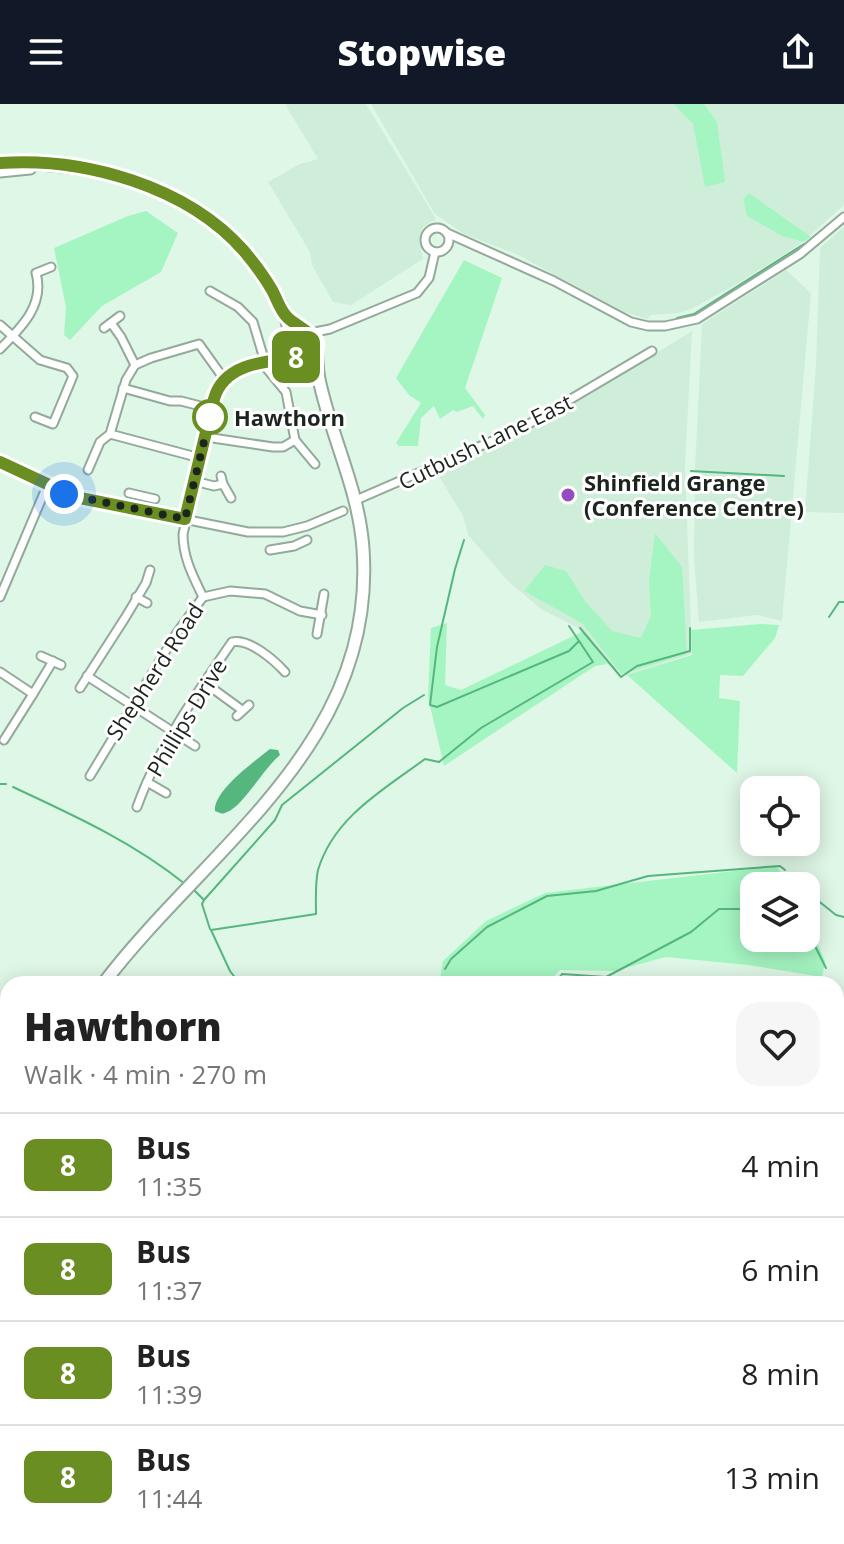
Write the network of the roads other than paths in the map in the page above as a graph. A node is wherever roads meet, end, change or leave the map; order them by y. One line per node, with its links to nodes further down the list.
1 (0, 163): 2 (main road)
2 (55, 166): 3 (main road); 15 (main road)
3 (0, 171)
4 (844, 217): 6 (street)
5 (447, 233): 6 (street); 7 (street); 8 (street)
6 (462, 241): 7 (street)
7 (448, 245): 8 (street)
8 (435, 252): 18 (street)
9 (51, 267): 10 (street)
10 (36, 273): 11 (street); 20 (street)
11 (25, 277)
12 (227, 287): 14 (street)
13 (210, 291): 14 (street)
14 (222, 295): 27 (street)
15 (285, 315): 19 (main road); 21 (main road)
16 (120, 316): 28 (street)
17 (0, 325): 20 (street)
18 (330, 329): 19 (street); 22 (street)
19 (307, 333): 21 (main road); 22 (main road)
20 (13, 336): 23 (street); 34 (street)
21 (291, 342): 25 (main road); 26 (street)
22 (316, 347): 25 (main road); 29 (main road)
23 (0, 349)
24 (652, 351): 51 (street, Cutbush Lane East)
25 (300, 357): 26 (street); 29 (main road)
26 (277, 358): 27 (street)
27 (265, 362): 30 (street); 38 (street)
28 (135, 365): 30 (street); 31 (street)
29 (318, 377): 51 (main road)
30 (224, 379): 32 (street)
31 (123, 388): 32 (street); 36 (street)
32 (212, 409): 37 (street)
33 (35, 417): 34 (street)
34 (53, 424): 35 (street)
35 (64, 428)
36 (110, 434): 39 (street); 40 (street)
37 (206, 437): 38 (street); 40 (street)
38 (295, 440): 43 (street)
39 (94, 457): 42 (street); 44 (street)
40 (200, 458): 45 (street)
41 (0, 462): 46 (street)
42 (104, 462)
43 (315, 464)
44 (88, 470)
45 (194, 481): 49 (street); 53 (street)
46 (47, 486): 52 (street); 61 (street)
47 (129, 493): 48 (street)
48 (140, 495): 50 (street); 52 (street)
49 (231, 498)
50 (155, 499)
51 (356, 500): 83 (main road)
52 (137, 510): 53 (street)
53 (185, 519): 55 (street); 63 (street, Shepherd Road)
54 (342, 524): 55 (street)
55 (283, 532): 57 (street)
56 (307, 540): 57 (street)
57 (285, 548): 58 (street)
58 (270, 550)
59 (150, 570): 62 (street)
60 (324, 594): 65 (street)
61 (0, 597)
62 (136, 597): 64 (street); 70 (street)
63 (203, 597): 65 (street); 74 (street, Shepherd Road)
64 (147, 603)
65 (322, 615): 66 (street)
66 (317, 634)
67 (41, 656): 73 (street)
68 (0, 672): 73 (street)
69 (285, 672): 71 (street, Phillips Drive)
70 (87, 676): 72 (street); 74 (street)
71 (205, 683): 75 (street); 76 (street, Phillips Drive)
72 (80, 688)
73 (33, 694): 77 (street)
74 (131, 704): 76 (street); 79 (street, Shepherd Road)
75 (243, 710)
76 (173, 732): 78 (street); 80 (street, Phillips Drive)
77 (6, 734)
78 (195, 746)
79 (90, 776)
80 (147, 782): 81 (street); 82 (street, Phillips Drive)
81 (166, 793)
82 (137, 807)
83 (110, 976)

